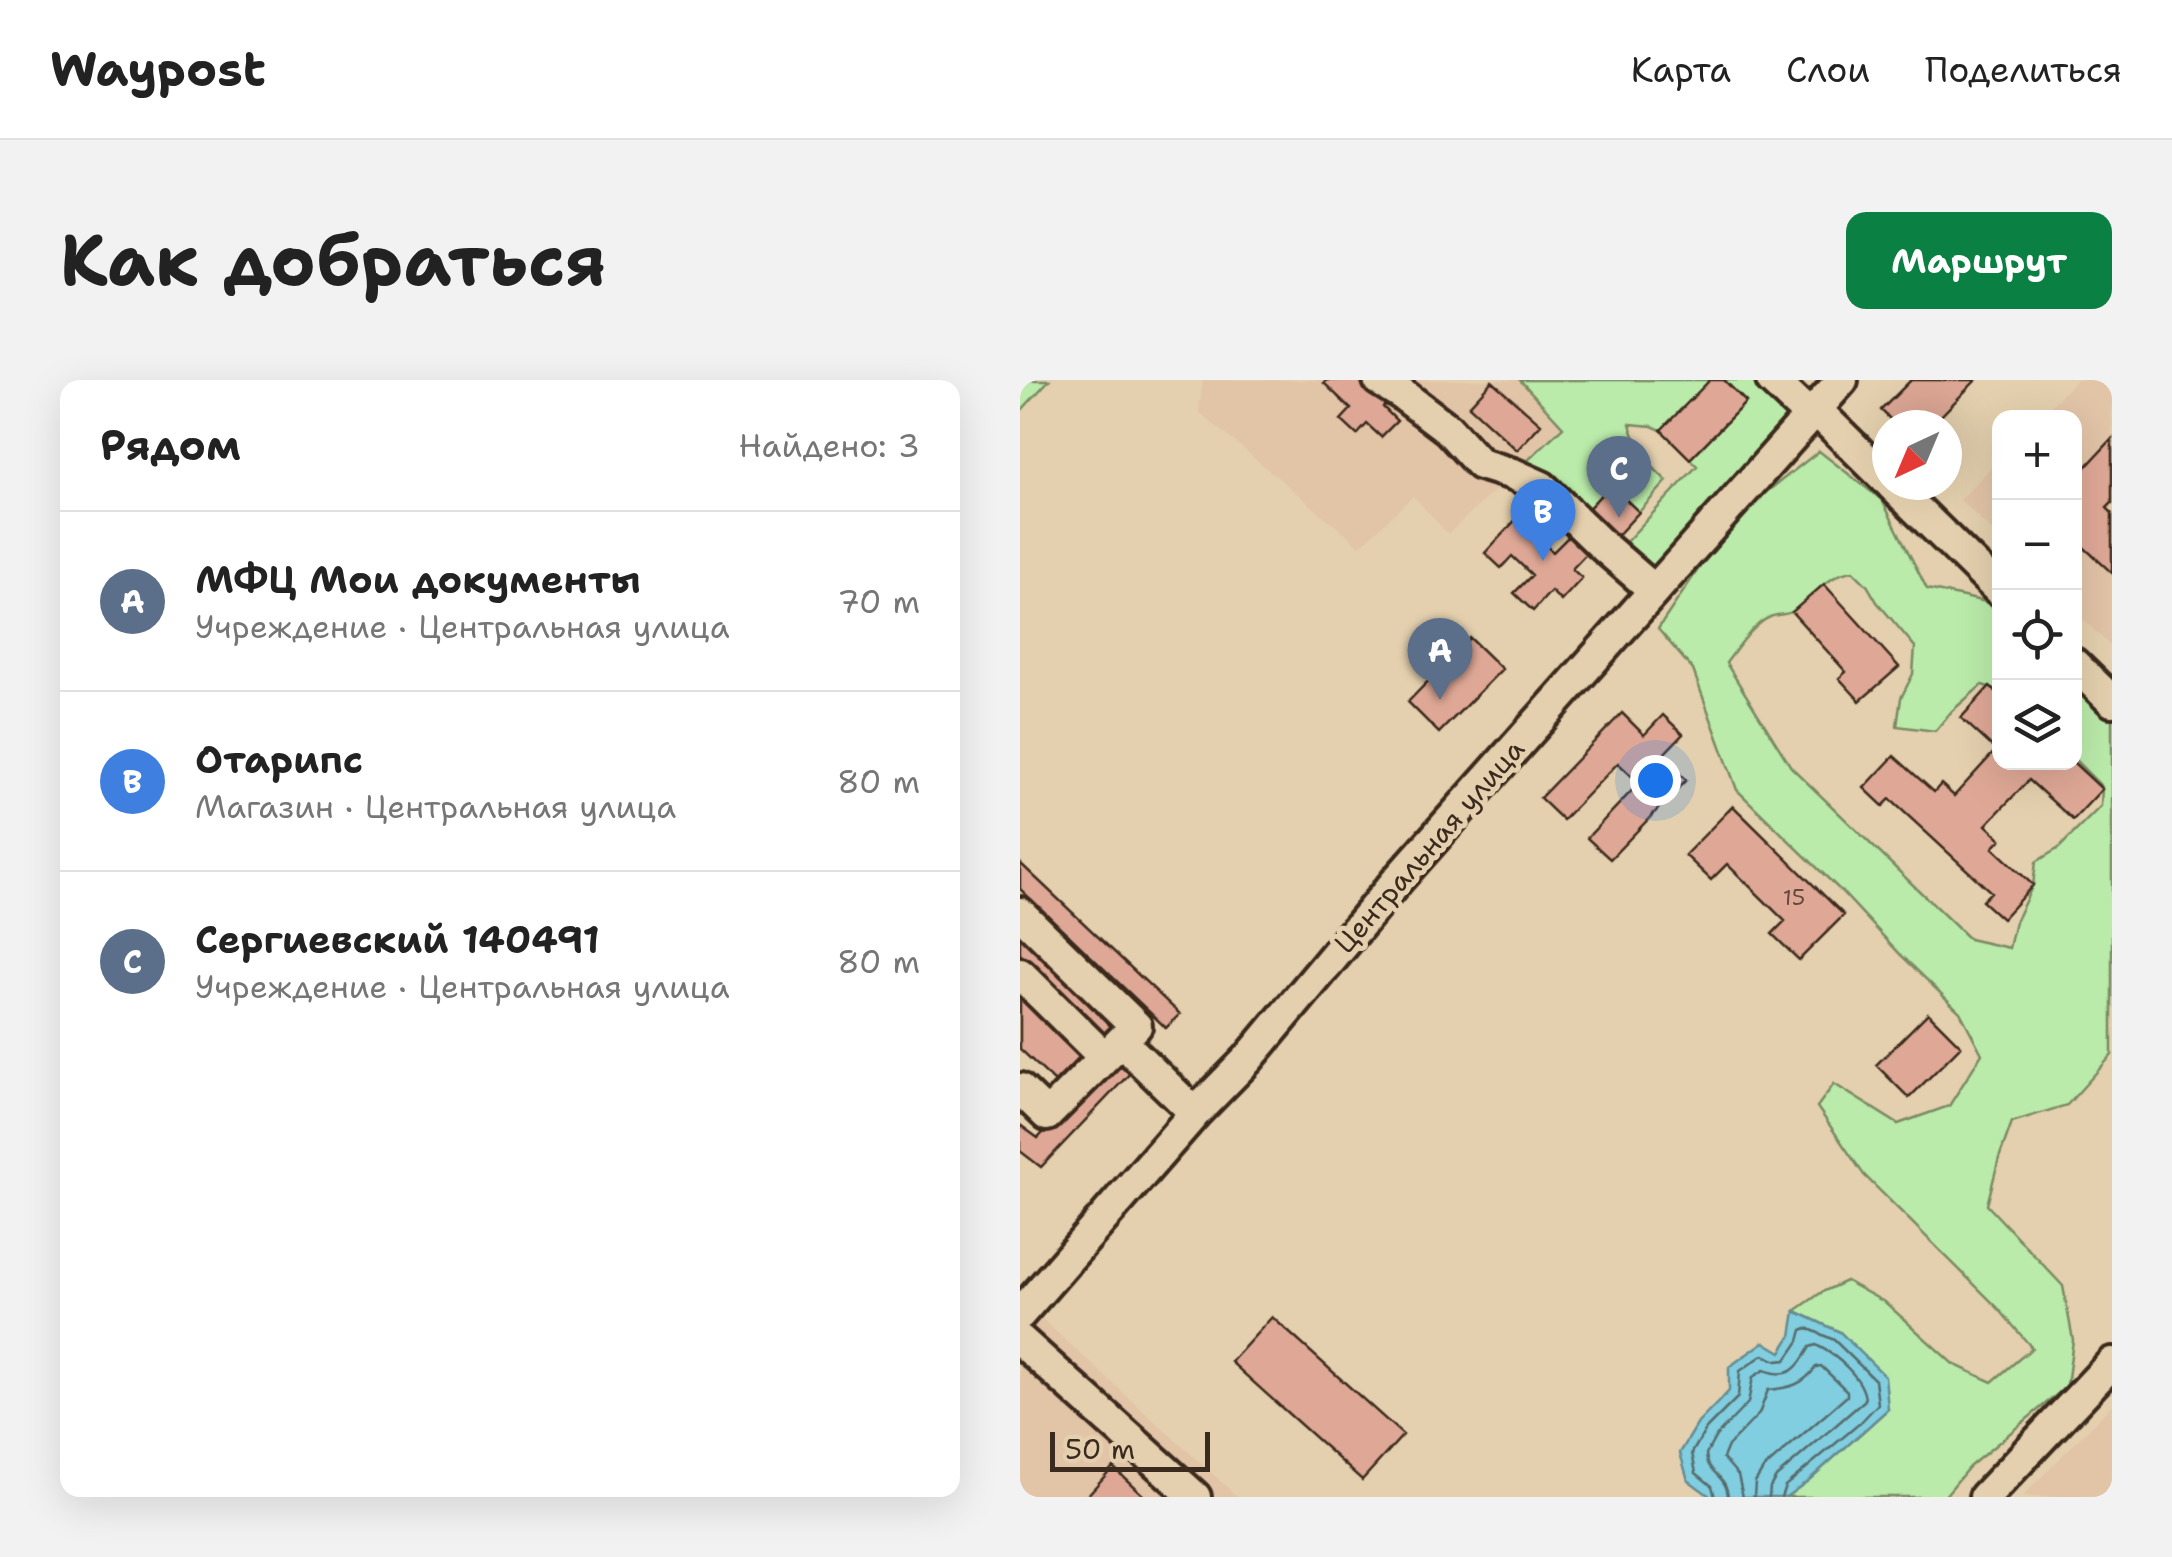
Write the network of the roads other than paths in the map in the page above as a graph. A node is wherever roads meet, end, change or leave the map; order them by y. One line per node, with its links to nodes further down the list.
1 (1379, 380): 8 (street)
2 (1772, 380): 4 (street)
3 (1842, 380): 4 (street, Центральная улица)
4 (1812, 412): 5 (street); 8 (street, Центральная улица)
5 (1872, 466)
6 (1907, 500): 7 (street)
7 (1992, 582)
8 (1654, 590): 15 (street, Центральная улица)
9 (2082, 672): 10 (street)
10 (2112, 701)
11 (1020, 913): 13 (street)
12 (1020, 974): 13 (street)
13 (1113, 1049): 14 (street); 15 (street)
14 (1020, 1089)
15 (1195, 1113): 16 (street, Центральная улица)
16 (1020, 1314)
17 (1020, 1340): 19 (street)
18 (2112, 1363): 20 (street)
19 (1195, 1497)
20 (1985, 1497)

